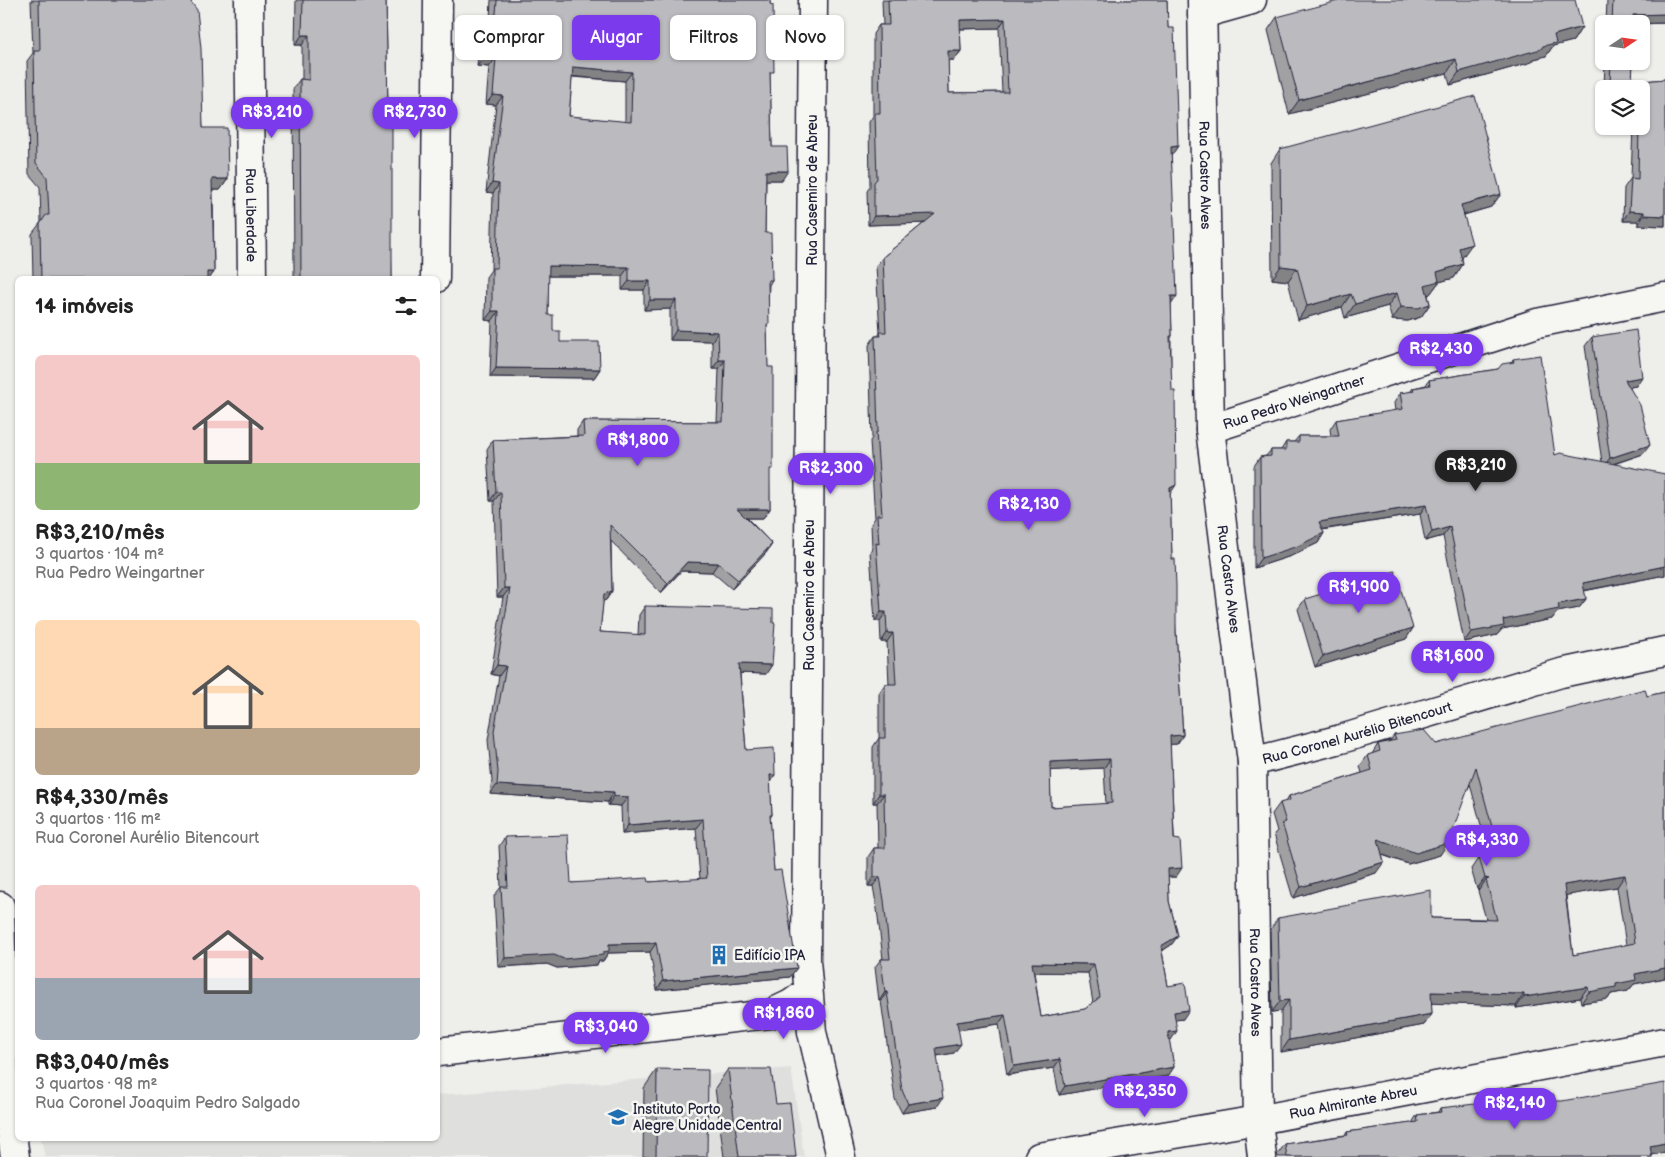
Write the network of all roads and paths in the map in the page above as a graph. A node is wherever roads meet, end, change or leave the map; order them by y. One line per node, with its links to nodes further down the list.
1 (249, 0): 6 (street, Rua Liberdade)
2 (438, 0): 7 (street)
3 (813, 0): 13 (street, Rua Casemiro de Abreu)
4 (1252, 0): 5 (street)
5 (1202, 7): 9 (street, Rua Castro Alves)
6 (252, 276)
7 (435, 276)
8 (1665, 296): 9 (street, Rua Pedro Weingartner)
9 (1210, 429): 11 (street, Rua Castro Alves)
10 (1665, 651): 11 (street, Rua Coronel Aurélio Bitencourt)
11 (1252, 762): 19 (street, Rua Castro Alves)
12 (0, 906): 18 (street)
13 (808, 992): 14 (street); 15 (street, Rua Casemiro de Abreu)
14 (770, 1014): 15 (street); 17 (street)
15 (812, 1032): 21 (street, Rua Casemiro de Abreu)
16 (1665, 1042): 19 (street, Rua Almirante Abreu)
17 (440, 1052)
18 (7, 1074): 20 (street)
19 (1258, 1120): 22 (street, Rua Almirante Abreu); 23 (street, Rua Castro Alves)
20 (15, 1157)
21 (841, 1157)
22 (1039, 1157)
23 (1262, 1157)

